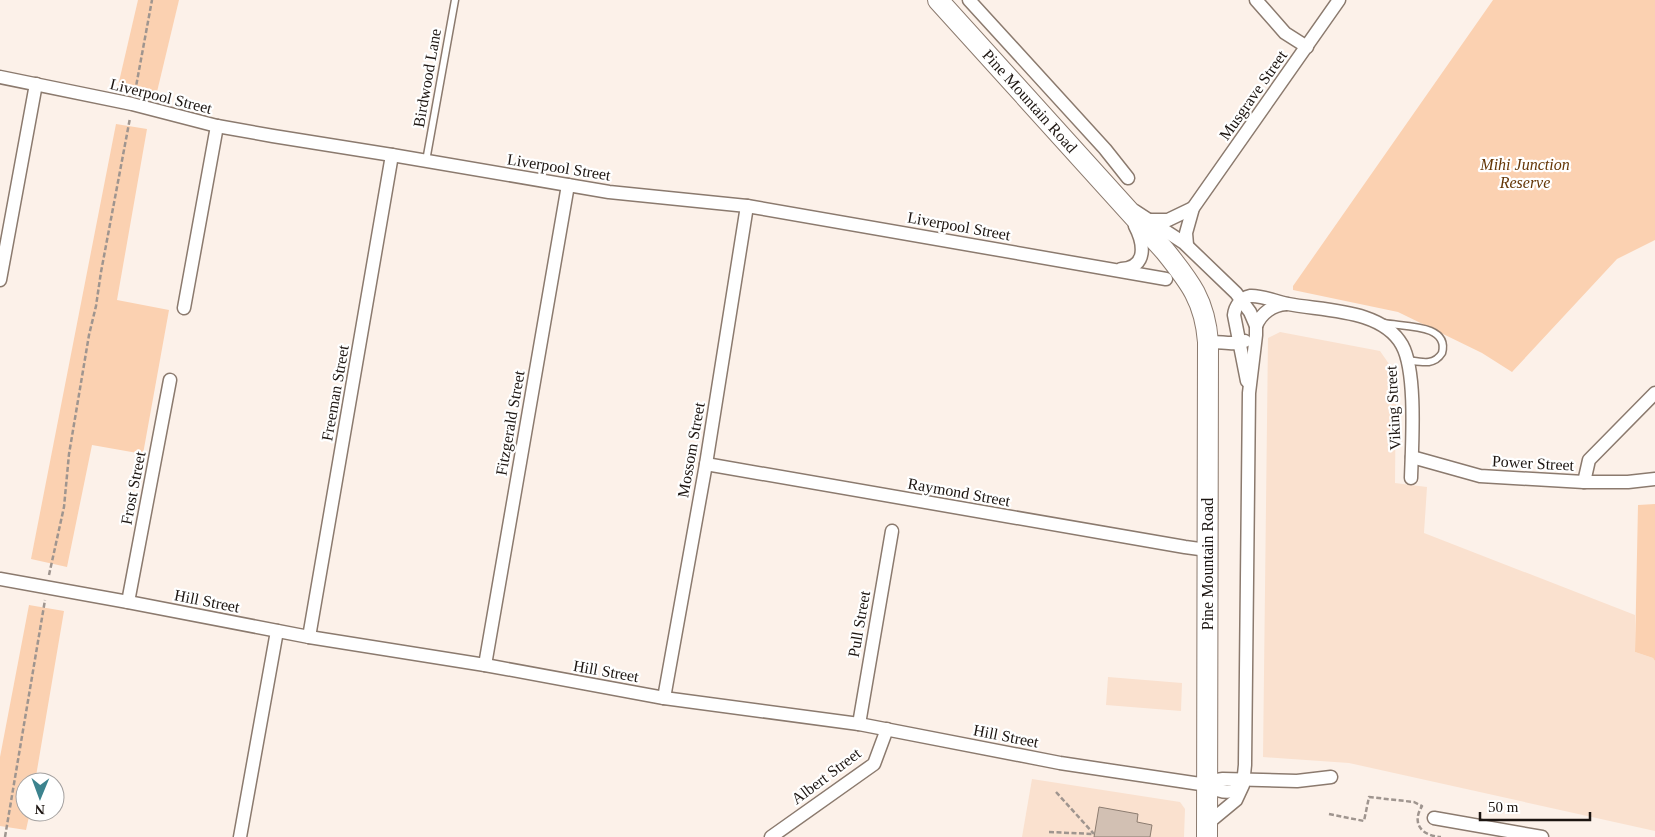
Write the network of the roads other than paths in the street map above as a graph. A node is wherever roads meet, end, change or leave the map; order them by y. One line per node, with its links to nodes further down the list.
1 (455, 0): 11 (lane, Birdwood Lane)
2 (938, 0): 14 (main road, Pine Mountain Road)
3 (969, 0): 12 (street, Pine Mountain Road)
4 (1256, 0): 6 (street)
5 (1339, 0): 6 (street, Musgrave Street)
6 (1307, 46): 16 (street, Musgrave Street)
7 (0, 77): 8 (street, Liverpool Street)
8 (36, 84): 9 (street, Liverpool Street); 21 (street)
9 (217, 126): 10 (street, Liverpool Street); 24 (street)
10 (392, 155): 11 (street, Liverpool Street); 43 (street, Freeman Street)
11 (426, 161): 13 (street, Liverpool Street)
12 (1128, 178)
13 (568, 186): 15 (street, Liverpool Street); 44 (street, Fitzgerald Street)
14 (1123, 203): 17 (street, Pine Mountain Road); 19 (street); 27 (main road, Pine Mountain Road)
15 (748, 206): 19 (street, Liverpool Street); 34 (street, Mossom Street)
16 (1193, 208): 17 (street, Musgrave Street); 18 (street, Musgrave Street)
17 (1151, 220): 18 (street, Pine Mountain Road)
18 (1187, 246): 22 (street, Pine Mountain Road)
19 (1116, 269): 20 (street, Liverpool Street)
20 (1166, 279)
21 (0, 280)
22 (1242, 300): 23 (street, Viking Street); 26 (street, Pine Mountain Road); 28 (street, Pine Mountain Road)
23 (1286, 304): 25 (street, Viking Street); 26 (street)
24 (184, 308)
25 (1378, 322): 29 (street, Viking Street); 29 (lane)
26 (1256, 330): 28 (street); 31 (street, Pine Mountain Road)
27 (1208, 342): 28 (street); 39 (main road, Pine Mountain Road)
28 (1240, 344): 31 (street, Pine Mountain Road)
29 (1408, 360): 33 (street, Viking Street)
30 (170, 380): 41 (street, Frost Street)
31 (1249, 393): 49 (street, Pine Mountain Road)
32 (1655, 393): 37 (street)
33 (1412, 456): 35 (street, Viking Street); 37 (street, Power Street)
34 (706, 464): 39 (street, Raymond Street); 45 (street, Mossom Street)
35 (1411, 478)
36 (1655, 480): 37 (street, Power Street)
37 (1584, 482)
38 (892, 531): 46 (street, Pull Street)
39 (1207, 550): 50 (main road, Pine Mountain Road)
40 (0, 579): 41 (street, Hill Street)
41 (128, 602): 42 (street, Hill Street)
42 (278, 631): 43 (street, Hill Street); 53 (street)
43 (309, 637): 44 (street, Hill Street)
44 (485, 665): 45 (street, Hill Street)
45 (664, 698): 46 (street, Hill Street)
46 (859, 724): 47 (street, Hill Street)
47 (887, 729): 50 (street, Hill Street); 54 (street, Albert Street)
48 (1331, 778): 49 (street)
49 (1243, 781): 50 (street); 52 (street, Pine Mountain Road)
50 (1207, 785): 52 (main road, Pine Mountain Road)
51 (1434, 818): 55 (street)
52 (1207, 830)
53 (240, 837)
54 (770, 837)
55 (1542, 837)

